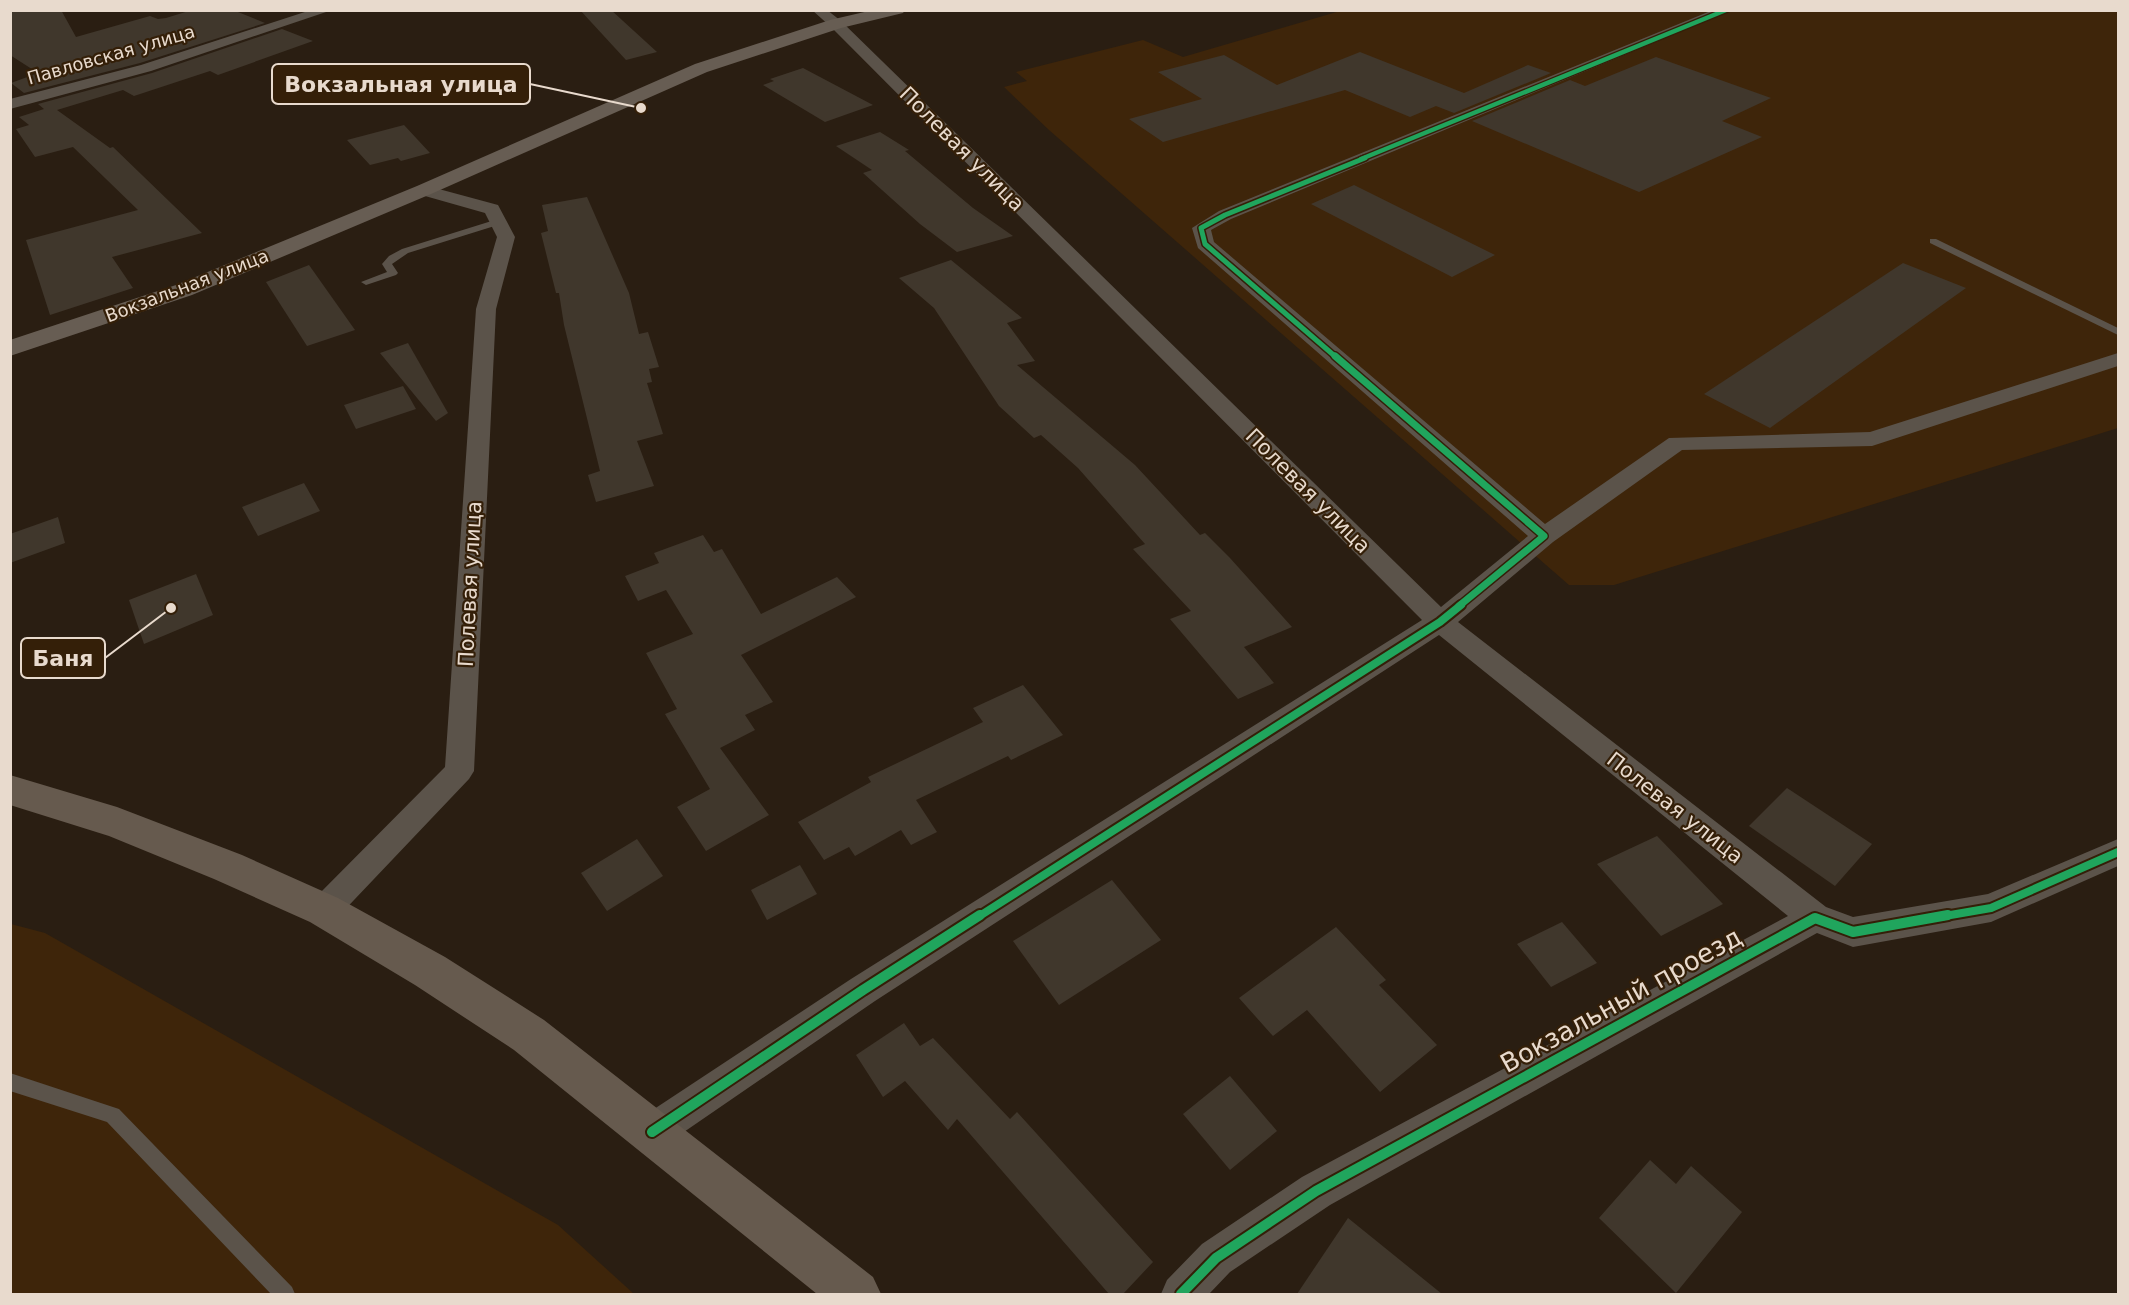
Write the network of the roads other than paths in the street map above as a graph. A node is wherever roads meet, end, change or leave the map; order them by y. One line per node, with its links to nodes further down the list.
1 (326, 10): 5 (street, Павловская улица)
2 (897, 10): 4 (street, Вокзальная улица)
3 (1726, 10): 13 (street)
4 (827, 17): 6 (street, Вокзальная улица); 14 (street, Полевая улица)
5 (10, 104)
6 (424, 190): 7 (street); 11 (street, Вокзальная улица)
7 (495, 216): 9 (lane); 17 (street, Полевая улица)
8 (1933, 241): 10 (lane)
9 (366, 282)
10 (2118, 332)
11 (10, 349)
12 (2118, 359): 13 (street)
13 (1544, 536): 14 (street)
14 (1440, 621): 18 (street, Полевая улица); 20 (street)
15 (10, 790): 17 (main road)
16 (2118, 852): 18 (street)
17 (324, 910): 20 (main road)
18 (1815, 918): 23 (street, Вокзальный проезд)
19 (10, 1082): 21 (lane)
20 (652, 1132): 22 (main road)
21 (285, 1294)
22 (856, 1294)
23 (1181, 1294)

